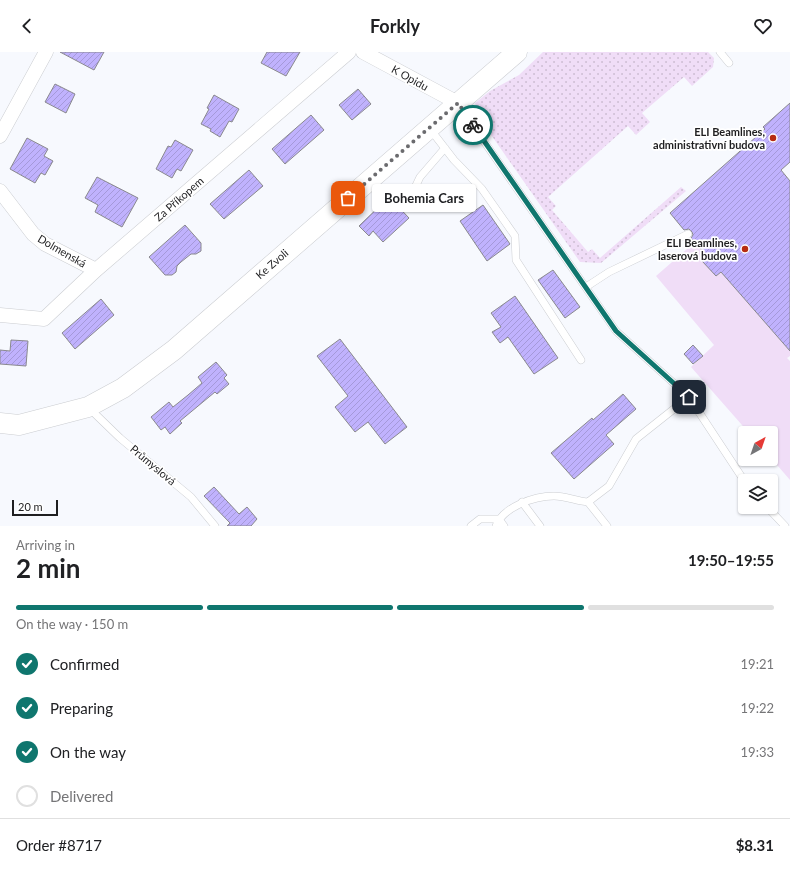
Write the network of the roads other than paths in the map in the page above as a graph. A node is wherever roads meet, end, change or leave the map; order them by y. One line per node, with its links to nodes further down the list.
1 (46, 52): 9 (street)
2 (348, 52): 14 (street, Za Příkopem)
3 (363, 52): 7 (street, K Opidu)
4 (517, 52): 7 (street, Ke Zvoli)
5 (720, 52): 6 (lane)
6 (729, 63)
7 (458, 103): 8 (street, Ke Zvoli); 15 (lane)
8 (429, 128): 10 (lane); 19 (street, Ke Zvoli)
9 (0, 136)
10 (445, 148): 12 (lane); 17 (lane)
11 (0, 191): 14 (street, Dolmenská)
12 (410, 198)
13 (688, 234): 15 (lane)
14 (96, 270): 16 (street, Za Příkopem)
15 (586, 287): 18 (lane)
16 (0, 315)
17 (581, 360)
18 (689, 397): 21 (lane); 23 (lane)
19 (88, 407): 20 (street, Ke Zvoli); 26 (lane, Průmyslová)
20 (0, 423)
21 (740, 474)
22 (522, 502): 23 (lane); 25 (lane); 29 (lane)
23 (588, 502): 30 (lane)
24 (774, 514): 31 (lane)
25 (497, 522): 27 (lane); 28 (lane)
26 (215, 526)
27 (471, 526)
28 (504, 526)
29 (540, 526)
30 (607, 526)
31 (785, 526)

